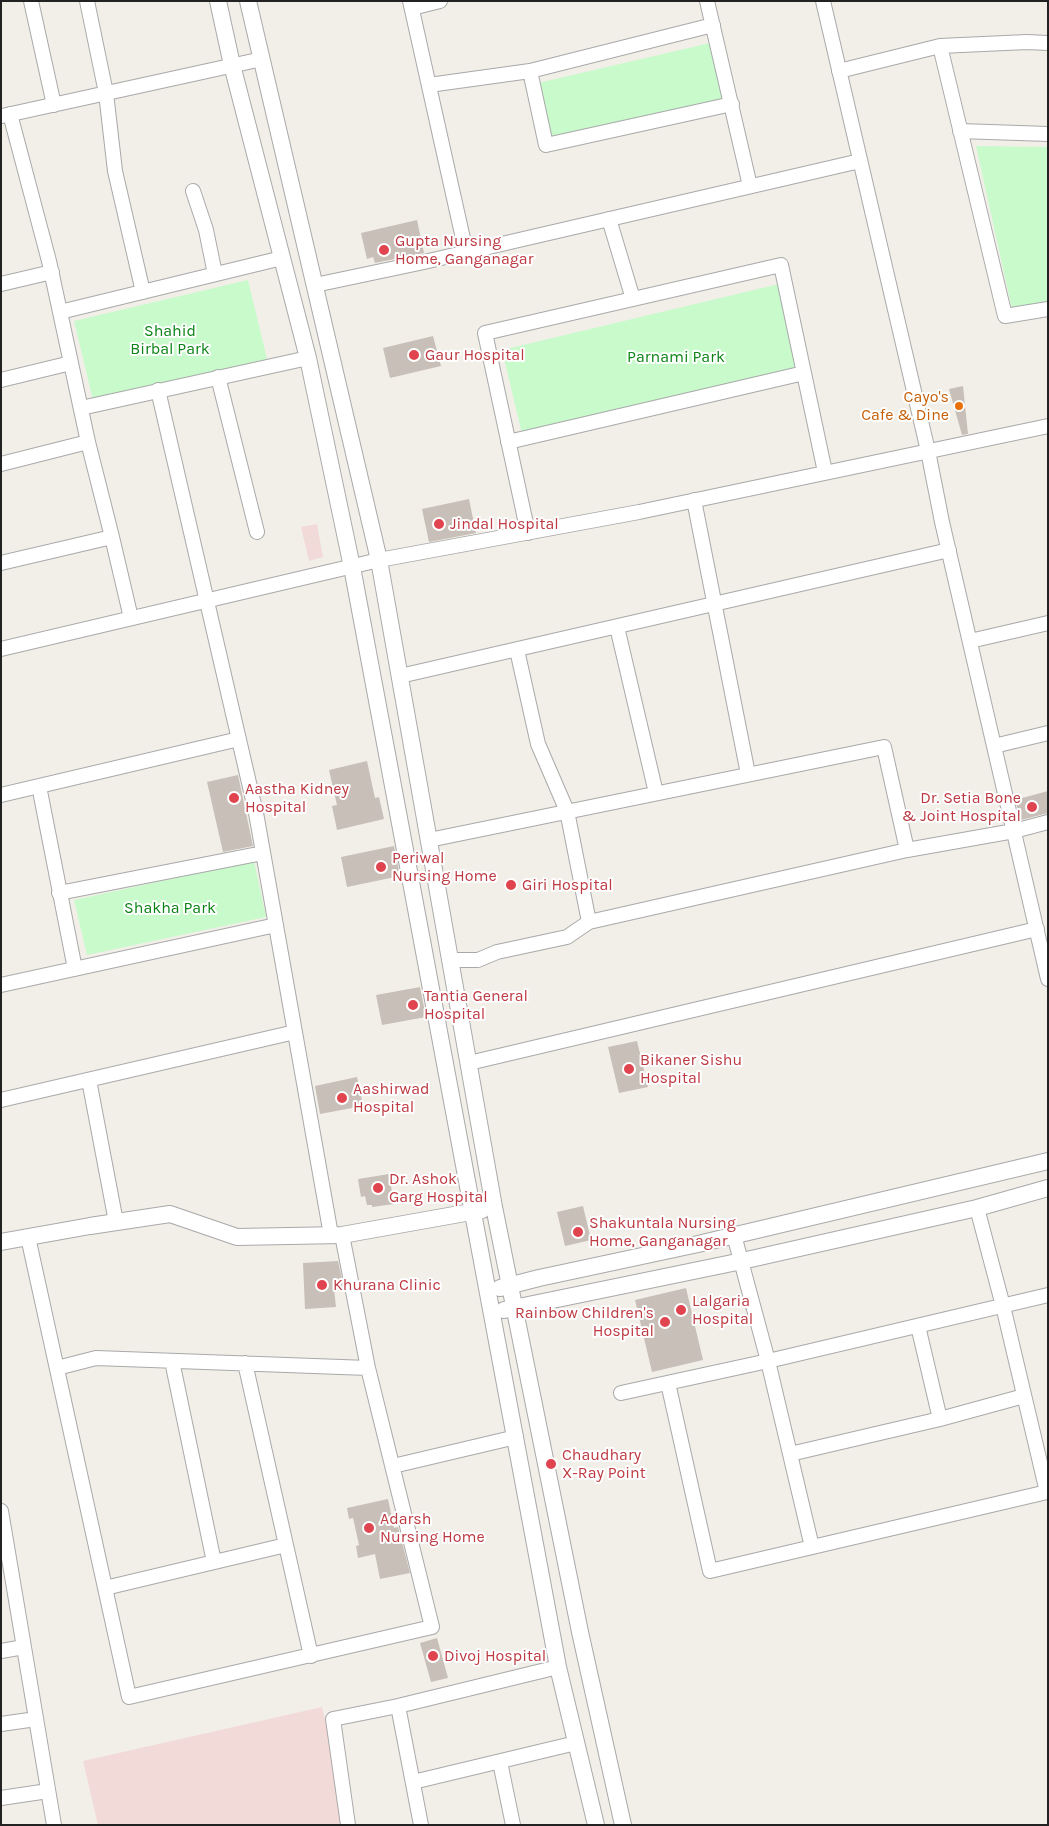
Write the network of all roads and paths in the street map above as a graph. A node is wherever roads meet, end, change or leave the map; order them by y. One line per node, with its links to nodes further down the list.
1 (31, 1): 19 (street)
2 (87, 1): 17 (street)
3 (218, 1): 13 (street)
4 (248, 1): 12 (street)
5 (440, 1): 8 (street)
6 (708, 1): 9 (street)
7 (823, 1): 15 (street)
8 (411, 4): 16 (street)
9 (713, 25): 14 (street); 18 (street)
10 (1048, 43): 11 (street)
11 (940, 46): 15 (street); 21 (street)
12 (262, 59): 13 (street); 32 (street)
13 (232, 65): 17 (street); 28 (street)
14 (530, 71): 16 (street); 18 (street)
15 (839, 71): 23 (street)
16 (429, 85): 27 (street)
17 (106, 93): 19 (street); 33 (street)
18 (732, 104): 24 (street)
19 (54, 105): 20 (street)
20 (6, 116): 29 (street)
21 (960, 131): 22 (street); 35 (street)
22 (1048, 134)
23 (860, 161): 24 (street); 47 (street)
24 (750, 186): 26 (street)
25 (193, 191): 30 (street)
26 (610, 219): 27 (street); 34 (street)
27 (466, 252): 32 (street)
28 (282, 258): 30 (street); 37 (street)
29 (52, 272): 31 (street); 36 (street)
30 (215, 274): 33 (street)
31 (1, 284)
32 (314, 284): 55 (street)
33 (143, 292): 36 (street)
34 (633, 299): 39 (street); 46 (street)
35 (1048, 309)
36 (60, 312): 38 (street)
37 (308, 358): 40 (street); 57 (street)
38 (71, 363): 41 (street); 43 (street)
39 (804, 373): 46 (street); 49 (street)
40 (218, 377): 42 (street); 51 (street)
41 (1, 380)
42 (158, 390): 43 (street); 58 (street)
43 (81, 408): 45 (street)
44 (1048, 426): 47 (street)
45 (88, 442): 48 (street); 53 (street)
46 (508, 442): 52 (street)
47 (928, 450): 49 (street); 54 (street)
48 (1, 464)
49 (825, 472): 50 (street)
50 (694, 500): 52 (street); 59 (street)
51 (257, 532)
52 (528, 533): 55 (street)
53 (112, 537): 56 (street); 60 (street)
54 (948, 550): 59 (street); 63 (street)
55 (379, 560): 57 (street); 66 (street)
56 (1, 563)
57 (352, 567): 58 (street); 96 (street)
58 (206, 600): 60 (street); 68 (street)
59 (714, 604): 62 (street); 70 (street)
60 (131, 618): 64 (street)
61 (1048, 623): 63 (street)
62 (617, 627): 65 (street); 72 (street)
63 (970, 641): 69 (street)
64 (1, 649)
65 (517, 650): 66 (street); 74 (street)
66 (400, 676): 77 (street)
67 (1048, 733): 69 (street)
68 (239, 739): 71 (street); 79 (street)
69 (994, 746): 76 (street)
70 (748, 774): 72 (street); 78 (street)
71 (39, 786): 73 (street); 80 (street)
72 (656, 793): 74 (street)
73 (1, 795)
74 (567, 811): 77 (street); 81 (street)
75 (1048, 822): 76 (street)
76 (1014, 831): 78 (street); 83 (street)
77 (429, 840): 84 (street)
78 (907, 850): 81 (street)
79 (264, 853): 80 (street); 82 (street)
80 (59, 893): 85 (street)
81 (589, 922): 84 (street)
82 (276, 925): 85 (street); 88 (street)
83 (1037, 929): 86 (street); 89 (street)
84 (450, 960): 89 (street)
85 (75, 969): 87 (street)
86 (1048, 979)
87 (1, 985)
88 (296, 1032): 90 (street); 98 (street)
89 (469, 1063): 94 (street)
90 (89, 1080): 91 (street); 97 (street)
91 (1, 1100)
92 (1048, 1161): 99 (street)
93 (1048, 1188): 95 (street)
94 (494, 1207): 96 (street); 103 (street)
95 (977, 1208): 102 (street); 106 (street)
96 (472, 1212): 98 (street); 104 (street)
97 (116, 1222): 98 (street); 100 (street)
98 (336, 1235): 114 (street)
99 (734, 1235): 102 (street); 103 (street)
100 (28, 1237): 101 (street); 113 (street)
101 (1, 1242)
102 (742, 1261): 107 (street); 111 (street)
103 (510, 1286): 104 (street); 107 (street)
104 (488, 1292): 108 (street)
105 (1048, 1295): 106 (street)
106 (1003, 1306): 109 (street); 117 (street)
107 (514, 1308): 108 (street); 145 (street)
108 (492, 1313): 119 (street)
109 (918, 1326): 111 (street); 118 (street)
110 (172, 1361): 112 (street); 113 (street); 125 (street)
111 (768, 1361): 115 (street); 120 (street)
112 (245, 1363): 114 (street); 123 (street)
113 (57, 1368): 127 (street)
114 (368, 1368): 121 (street)
115 (668, 1383): 116 (street); 124 (street)
116 (621, 1393)
117 (1024, 1396): 118 (street); 124 (street)
118 (940, 1419): 120 (street)
119 (516, 1437): 121 (street); 131 (street)
120 (790, 1454): 124 (street)
121 (393, 1466): 130 (street)
122 (1, 1511): 126 (street)
123 (286, 1545): 125 (street); 130 (street)
124 (812, 1547)
125 (214, 1562): 127 (street)
126 (6, 1572): 128 (street)
127 (105, 1588): 130 (street)
128 (24, 1647): 129 (street); 133 (street)
129 (1, 1650)
130 (311, 1656)
131 (558, 1667): 132 (street); 135 (street)
132 (398, 1706): 137 (street); 141 (street)
133 (36, 1719): 134 (street); 138 (street)
134 (1, 1724)
135 (576, 1743): 136 (street); 144 (street)
136 (500, 1762): 137 (street); 143 (street)
137 (412, 1782): 142 (street)
138 (48, 1791): 139 (street); 140 (street)
139 (1, 1798)
140 (54, 1825)
141 (348, 1825)
142 (421, 1825)
143 (513, 1825)
144 (596, 1825)
145 (623, 1825)

